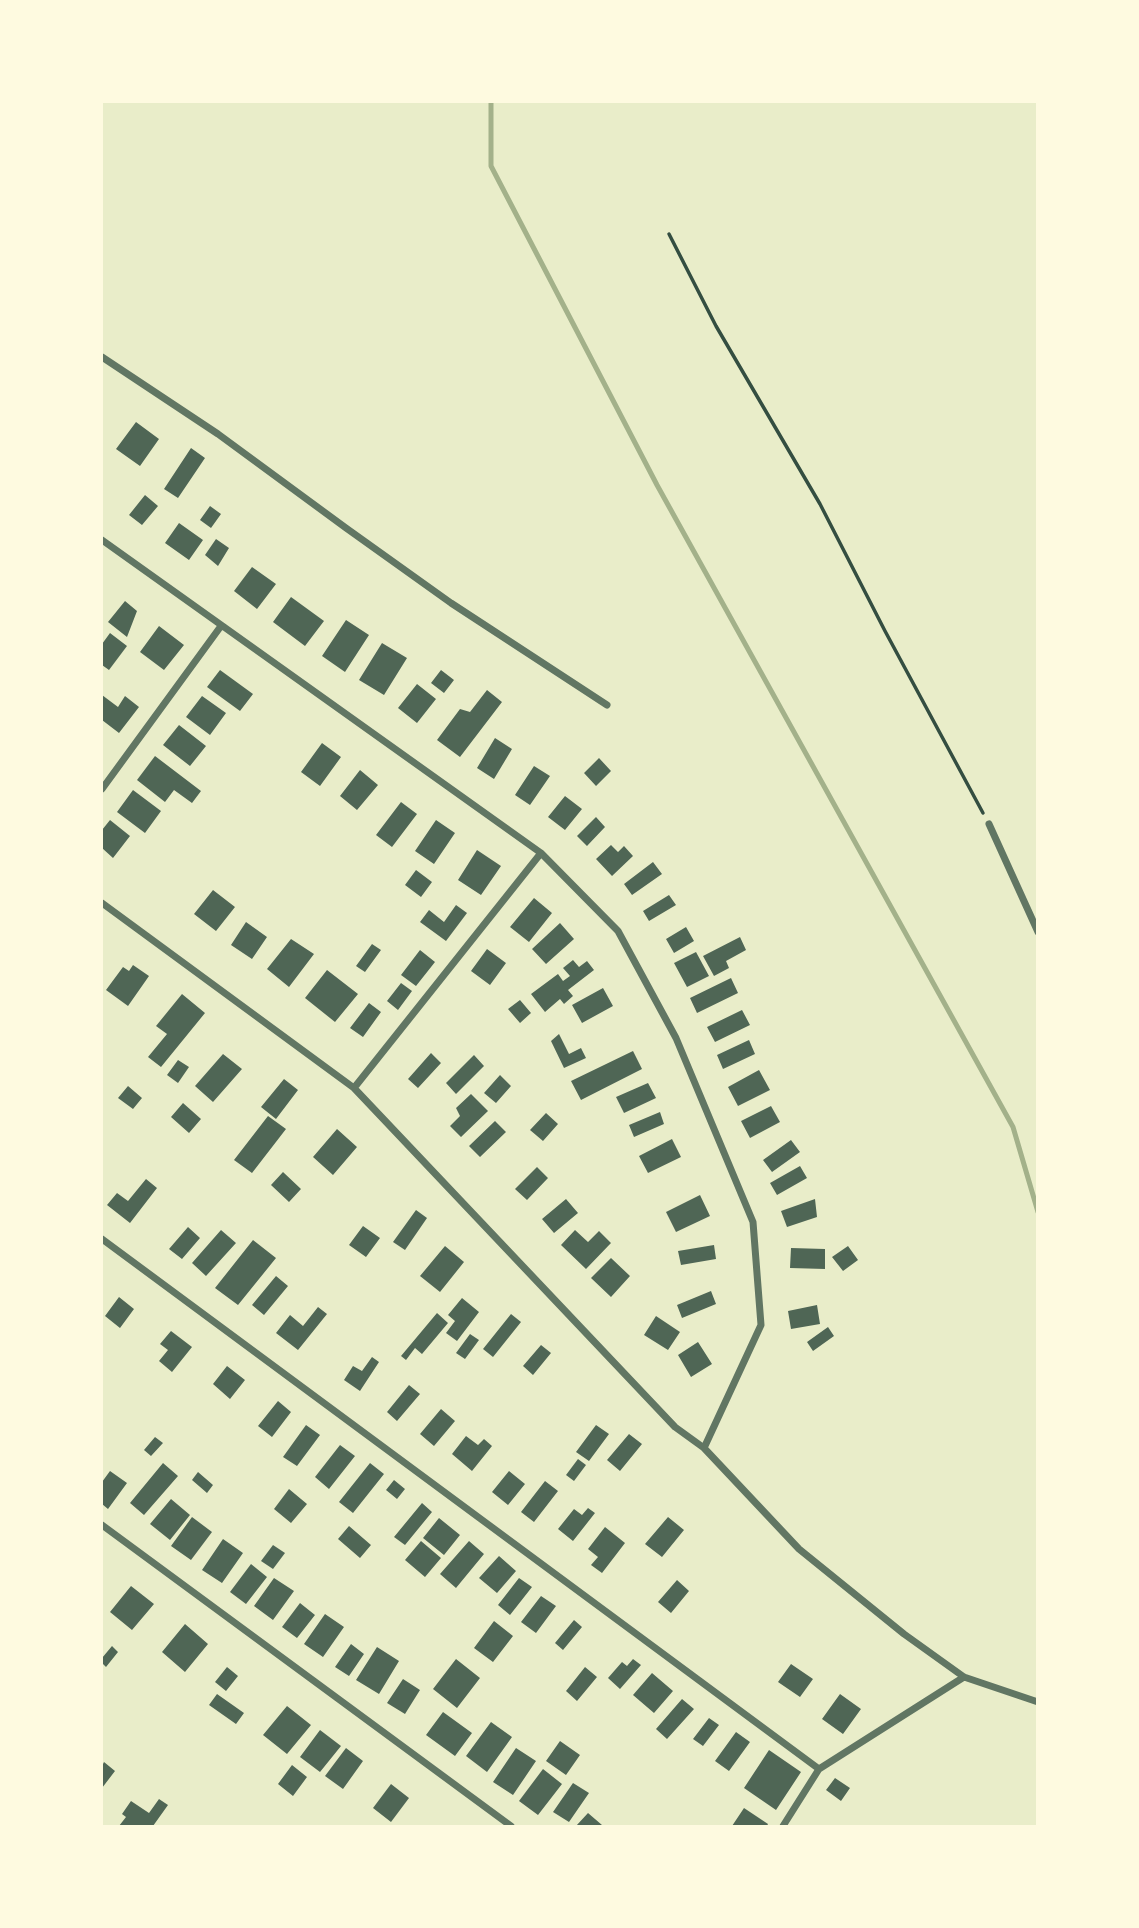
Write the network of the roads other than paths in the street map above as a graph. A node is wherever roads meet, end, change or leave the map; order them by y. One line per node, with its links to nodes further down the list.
1 (102, 357): 4 (street)
2 (102, 540): 3 (street)
3 (221, 626): 5 (street); 7 (street)
4 (607, 705)
5 (102, 789)
6 (989, 824): 9 (street)
7 (541, 853): 10 (street); 12 (street)
8 (102, 903): 10 (street)
9 (1038, 932)
10 (354, 1088): 12 (street)
11 (102, 1239): 16 (street)
12 (704, 1448): 14 (street)
13 (102, 1525): 17 (street)
14 (964, 1677): 15 (street); 16 (street)
15 (1038, 1702)
16 (819, 1769): 18 (street)
17 (510, 1826)
18 (783, 1826)

